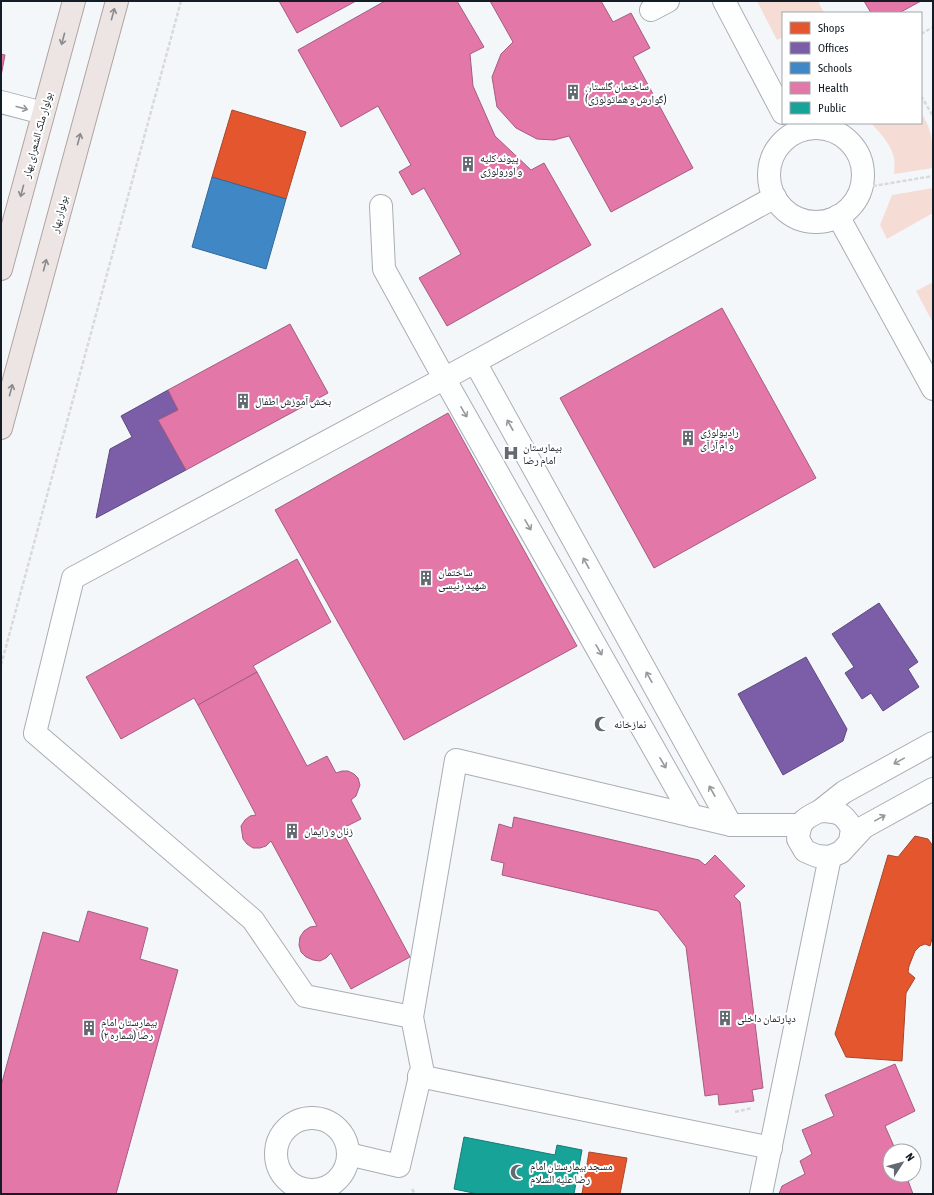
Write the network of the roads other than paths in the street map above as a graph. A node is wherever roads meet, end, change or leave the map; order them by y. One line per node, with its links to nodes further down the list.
1 (74, 1): 6 (main road, بولوار ملک الشعرای بهار, one-way to 6)
2 (117, 1): 16 (main road, بولوار بهار, one-way to 2)
3 (724, 1): 5 (street)
4 (1, 102): 6 (street, one-way to 6)
5 (782, 111)
6 (43, 113): 12 (main road, بولوار ملک الشعرای بهار, one-way to 12)
7 (832, 126): 8 (street); 11 (street)
8 (791, 128): 9 (street)
9 (775, 197): 11 (street); 13 (street)
10 (381, 206): 14 (street)
11 (838, 216): 15 (street)
12 (1, 269)
13 (475, 362): 14 (street); 17 (street, one-way to 13)
14 (444, 378): 18 (street, one-way to 18); 27 (street)
15 (933, 388)
16 (1, 428)
17 (615, 615): 18 (street); 23 (street, one-way to 17)
18 (587, 630): 22 (street, one-way to 22)
19 (933, 743): 21 (street, one-way to 21)
20 (933, 789): 25 (street, one-way to 20)
21 (820, 811): 24 (street); 25 (street)
22 (692, 816): 23 (street); 27 (street)
23 (731, 825): 24 (street)
24 (800, 825): 26 (street)
25 (850, 842): 26 (street)
26 (830, 857): 29 (street)
27 (408, 1016): 28 (street)
28 (421, 1072): 29 (street); 30 (street)
29 (772, 1143): 33 (street)
30 (348, 1154): 31 (street); 32 (street)
31 (283, 1186): 32 (street)
32 (318, 1192)
33 (761, 1194)

